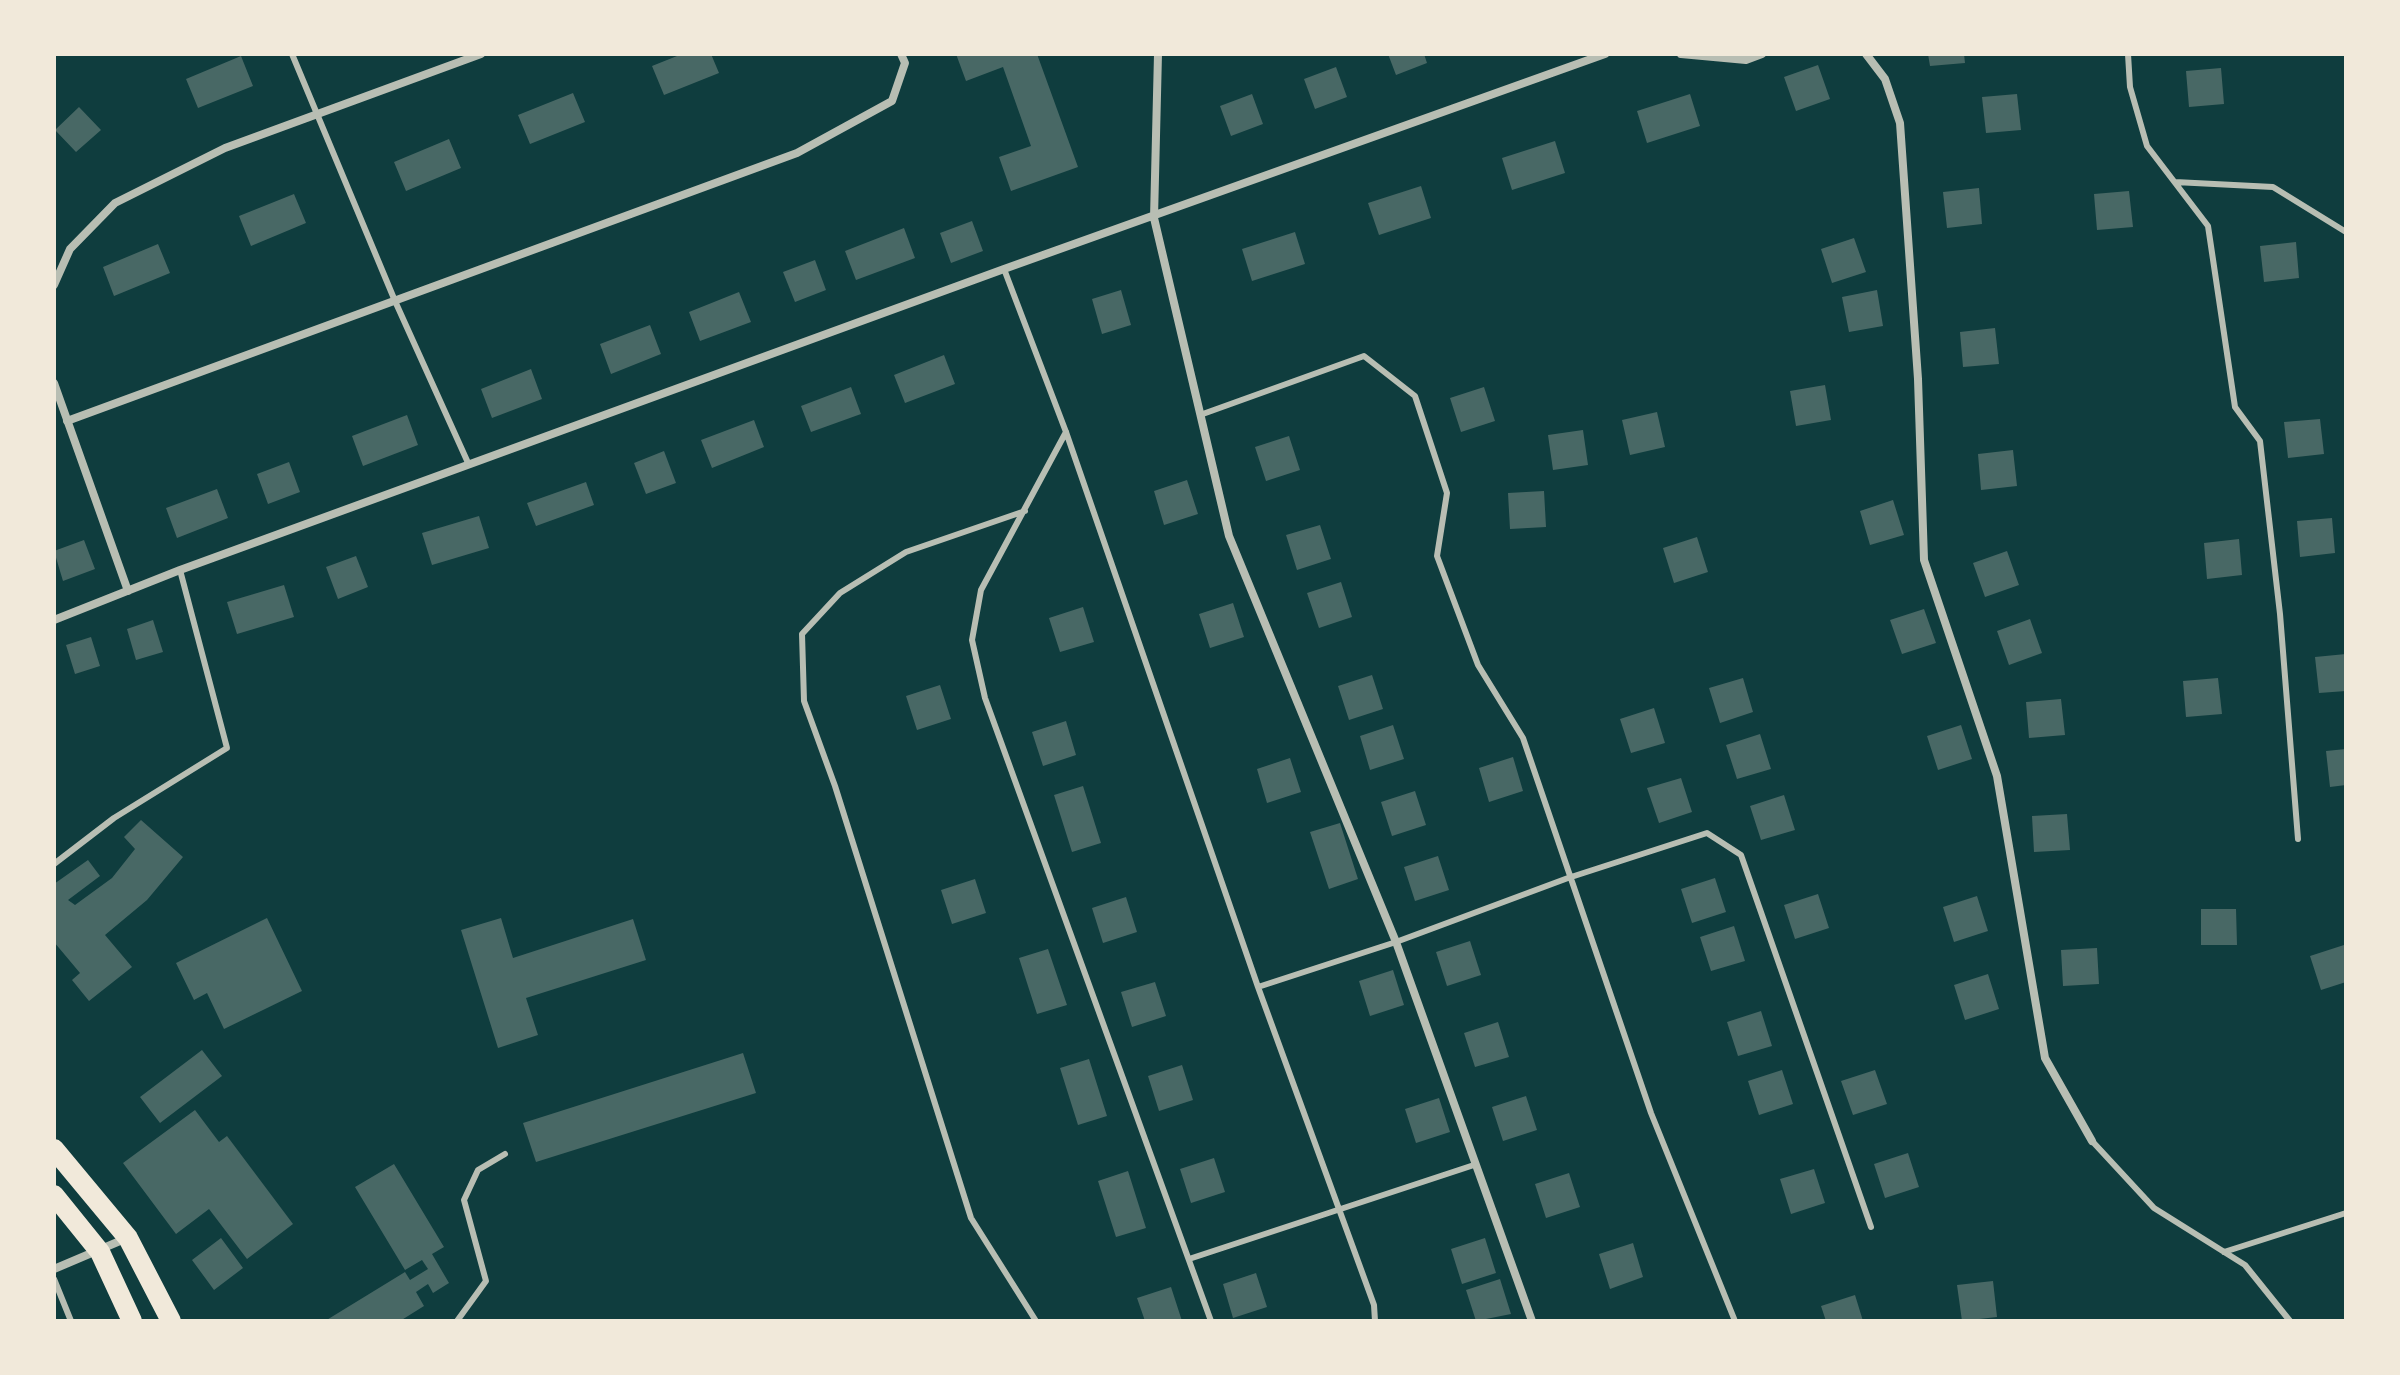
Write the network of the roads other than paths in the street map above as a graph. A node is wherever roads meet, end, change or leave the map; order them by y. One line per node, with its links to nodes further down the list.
1 (292, 54): 10 (lane)
2 (481, 54): 10 (street)
3 (901, 54): 16 (street)
4 (1158, 54): 12 (street)
5 (1605, 54): 12 (street)
6 (1681, 54): 7 (street)
7 (1762, 54)
8 (1866, 54): 31 (street)
9 (2128, 54): 11 (lane)
10 (316, 115): 15 (street); 16 (lane)
11 (2175, 182): 13 (lane); 26 (lane)
12 (1154, 218): 14 (street); 18 (street)
13 (2346, 232)
14 (1004, 269): 20 (lane); 21 (street)
15 (54, 285)
16 (395, 301): 19 (street); 21 (lane)
17 (54, 383): 19 (street)
18 (1200, 415): 28 (lane); 29 (street)
19 (67, 421): 24 (street)
20 (1066, 432): 22 (lane); 30 (lane)
21 (469, 465): 23 (street)
22 (1025, 511): 42 (lane); 49 (lane)
23 (180, 570): 24 (street); 27 (lane)
24 (128, 591): 25 (street)
25 (54, 620)
26 (2298, 839)
27 (54, 864)
28 (1568, 878): 29 (lane); 38 (lane); 53 (lane)
29 (1396, 942): 30 (lane); 34 (street)
30 (1258, 987): 36 (lane)
31 (2092, 1141): 41 (lane)
32 (54, 1149): 39 (highway)
33 (505, 1154): 48 (lane)
34 (1474, 1165): 36 (lane); 52 (street)
35 (54, 1195): 40 (highway)
36 (1338, 1208): 42 (lane); 51 (lane)
37 (2346, 1213): 41 (lane)
38 (1871, 1227)
39 (128, 1238): 40 (street); 47 (highway)
40 (100, 1252): 43 (street); 46 (highway)
41 (2224, 1252): 54 (lane)
42 (1189, 1259): 50 (lane)
43 (54, 1269)
44 (54, 1279): 45 (lane)
45 (71, 1321)
46 (132, 1321)
47 (171, 1321)
48 (457, 1321)
49 (1036, 1321)
50 (1211, 1321)
51 (1375, 1321)
52 (1532, 1321)
53 (1735, 1321)
54 (2290, 1321)

